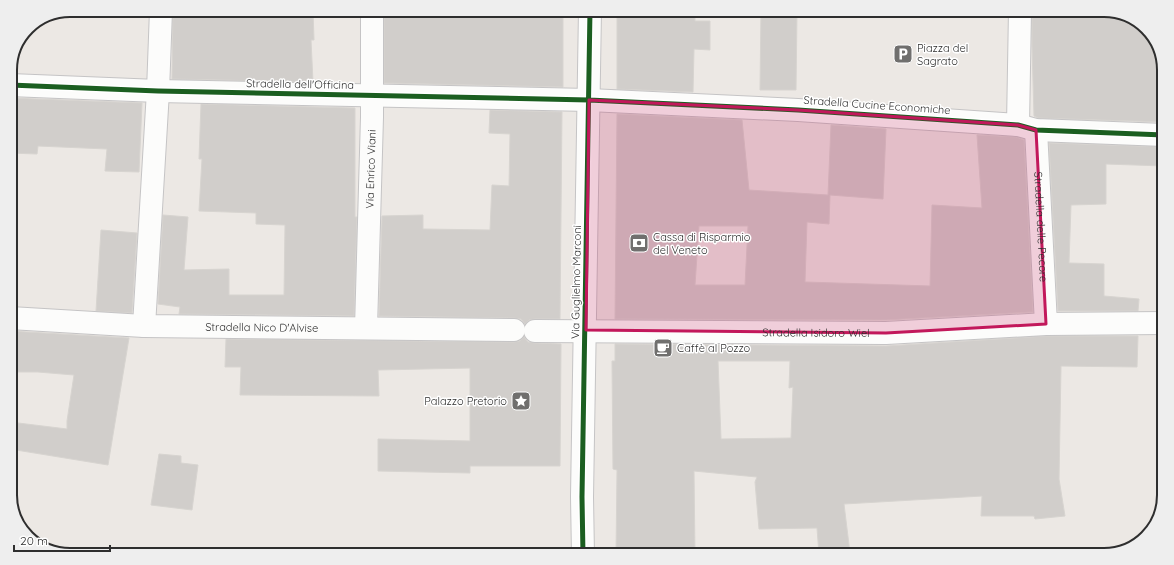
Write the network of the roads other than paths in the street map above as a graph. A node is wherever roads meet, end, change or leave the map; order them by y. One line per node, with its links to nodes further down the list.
1 (161, 17): 6 (street)
2 (372, 17): 7 (street, Via Enrico Viani)
3 (590, 17): 8 (street, Via Guglielmo Marconi)
4 (1020, 17): 9 (street, Stradella delle Pecore)
5 (17, 85): 6 (street, Stradella dell'Officina)
6 (158, 91): 7 (street, Stradella dell'Officina); 14 (street)
7 (371, 95): 8 (street, Stradella dell'Officina); 15 (street, Via Enrico Viani)
8 (589, 100): 9 (street, Stradella Cucine Economiche); 16 (street, Via Guglielmo Marconi)
9 (1027, 128): 10 (street, Stradella Cucine Economiche); 13 (street, Stradella delle Pecore)
10 (1157, 135)
11 (17, 318): 14 (street, Stradella Nico D'Alvise)
12 (1157, 323): 13 (street, Stradella Isidoro Wiel)
13 (1046, 324): 16 (street, Stradella Isidoro Wiel)
14 (144, 326): 15 (street, Stradella Nico D'Alvise)
15 (366, 328): 16 (street, Stradella Nico D'Alvise)
16 (586, 330): 17 (street, Via Guglielmo Marconi)
17 (583, 548)

